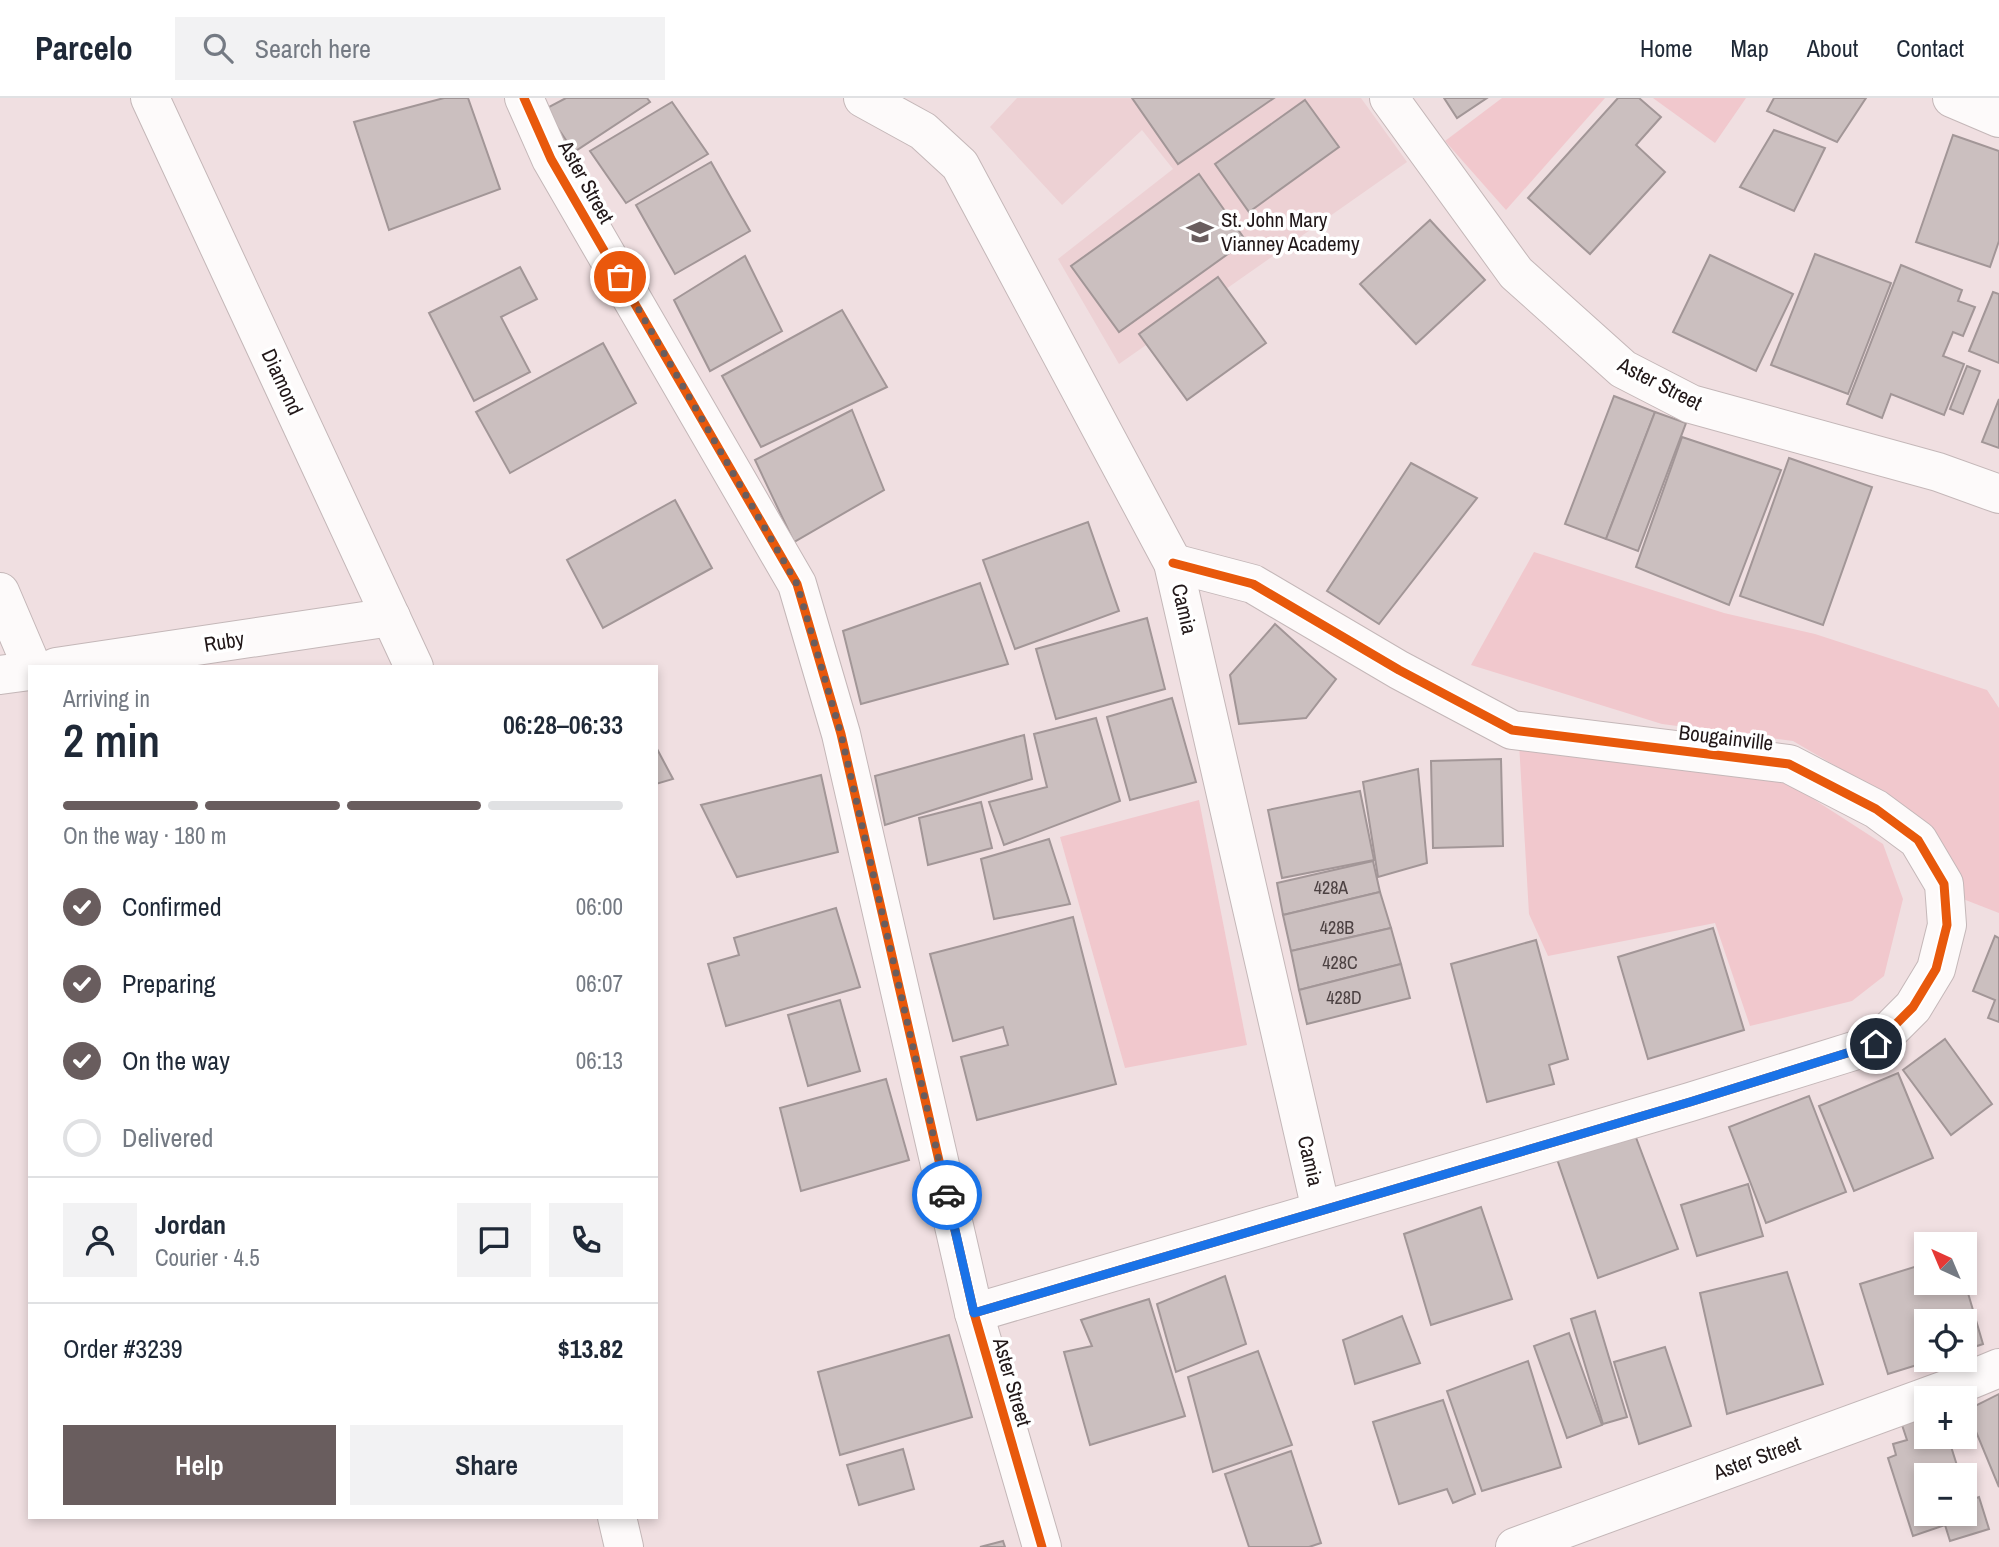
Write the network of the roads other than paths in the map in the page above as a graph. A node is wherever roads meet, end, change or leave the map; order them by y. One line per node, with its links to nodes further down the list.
1 (149, 98): 8 (street, Diamond)
2 (524, 98): 15 (street, Aster Street)
3 (863, 98): 6 (street, Camia)
4 (1389, 98): 5 (street, Aster Street)
5 (1999, 494)
6 (1173, 563): 14 (street, Camia); 14 (street, Bougainville)
7 (0, 592): 9 (street)
8 (391, 617): 10 (street, Ruby); 11 (street, Diamond)
9 (29, 665)
10 (69, 665)
11 (413, 665)
12 (28, 670): 13 (street)
13 (0, 676)
14 (1321, 1210): 15 (street, Bougainville)
15 (974, 1313): 19 (street, Aster Street)
16 (1999, 1368): 20 (street, Aster Street)
17 (618, 1519): 18 (street)
18 (624, 1547)
19 (1042, 1547)
20 (1515, 1547)

